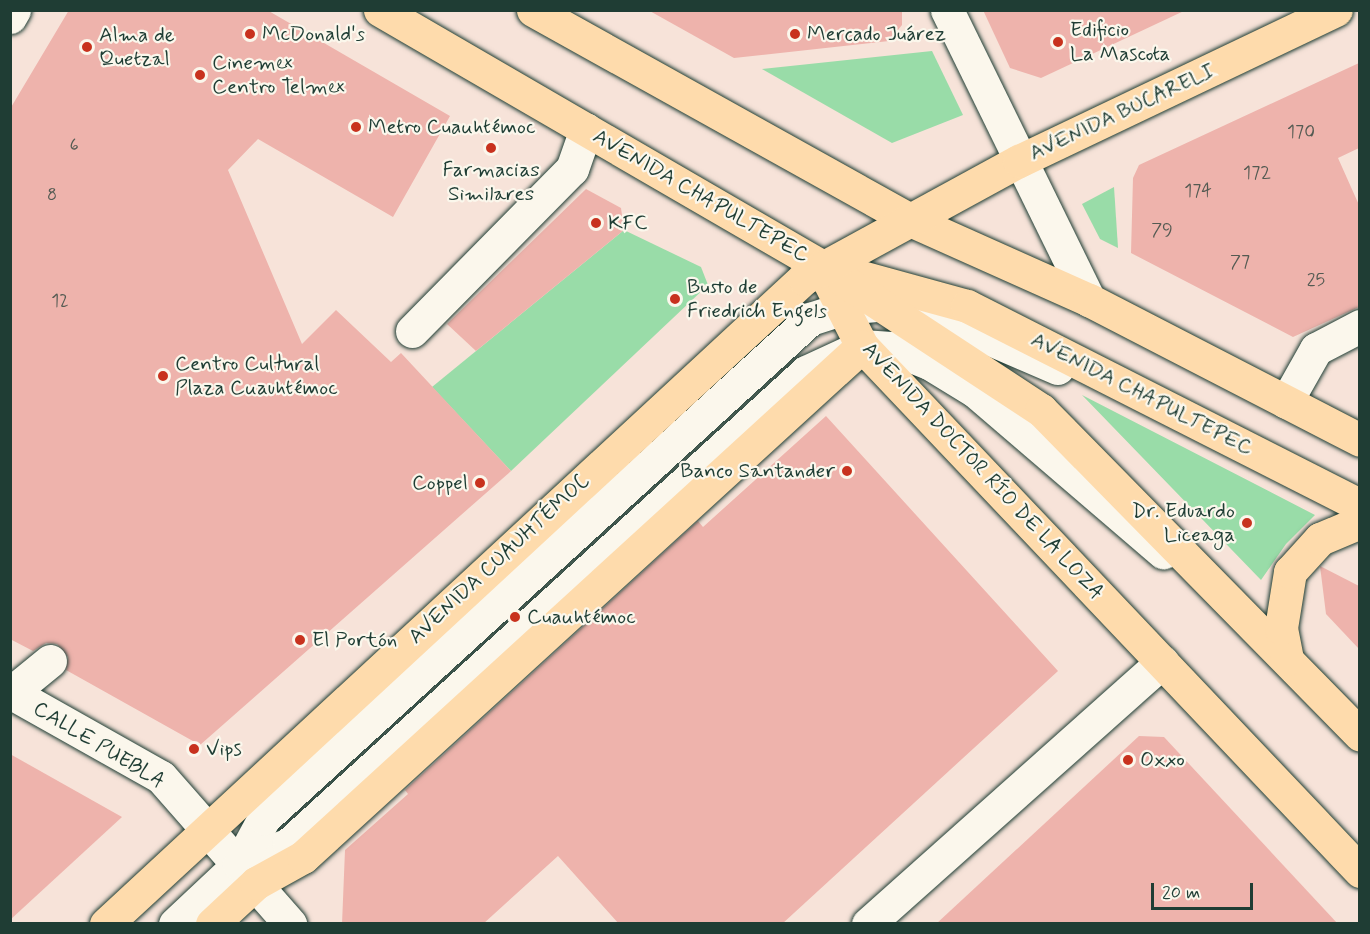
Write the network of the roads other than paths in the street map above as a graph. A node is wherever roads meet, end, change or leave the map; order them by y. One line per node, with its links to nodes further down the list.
1 (14, 10): 6 (street)
2 (380, 10): 7 (main road, AVENIDA CHAPULTEPEC)
3 (533, 10): 9 (main road)
4 (947, 10): 8 (street)
5 (1336, 10): 8 (main road, AVENIDA BUCARELI)
6 (10, 17)
7 (586, 129): 10 (main road, AVENIDA CHAPULTEPEC); 15 (street)
8 (1019, 161): 9 (main road, AVENIDA BUCARELI); 11 (street)
9 (910, 220): 10 (main road, AVENIDA CUAUHTÉMOC); 11 (main road)
10 (821, 266): 12 (main road, AVENIDA DOCTOR RÍO DE LA LOZA); 13 (main road, AVENIDA DOCTOR RÍO DE LA LOZA); 19 (main road, AVENIDA CHAPULTEPEC); 26 (main road, AVENIDA CUAUHTÉMOC)
11 (1089, 300): 17 (main road)
12 (879, 304): 13 (street); 20 (street); 21 (main road, AVENIDA DOCTOR RÍO DE LA LOZA)
13 (843, 308): 16 (main road, AVENIDA DOCTOR RÍO DE LA LOZA); 28 (street)
14 (1359, 326): 17 (street)
15 (412, 331)
16 (862, 346): 21 (street); 23 (main road, AVENIDA DOCTOR RÍO DE LA LOZA); 28 (main road)
17 (1286, 402): 18 (main road)
18 (1359, 440)
19 (1359, 505)
20 (1354, 529): 21 (main road)
21 (1287, 659): 25 (main road, AVENIDA DOCTOR RÍO DE LA LOZA)
22 (50, 661): 24 (street)
23 (1162, 662): 27 (main road, AVENIDA DOCTOR RÍO DE LA LOZA); 33 (street)
24 (11, 692): 26 (street, CALLE PUEBLA)
25 (1359, 735)
26 (210, 828): 28 (street, CALLE PUEBLA); 29 (main road, AVENIDA CUAUHTÉMOC)
27 (1359, 871)
28 (248, 873): 30 (street); 31 (main road); 32 (street, CALLE PUEBLA)
29 (106, 924)
30 (175, 924)
31 (212, 924)
32 (290, 924)
33 (868, 924)

